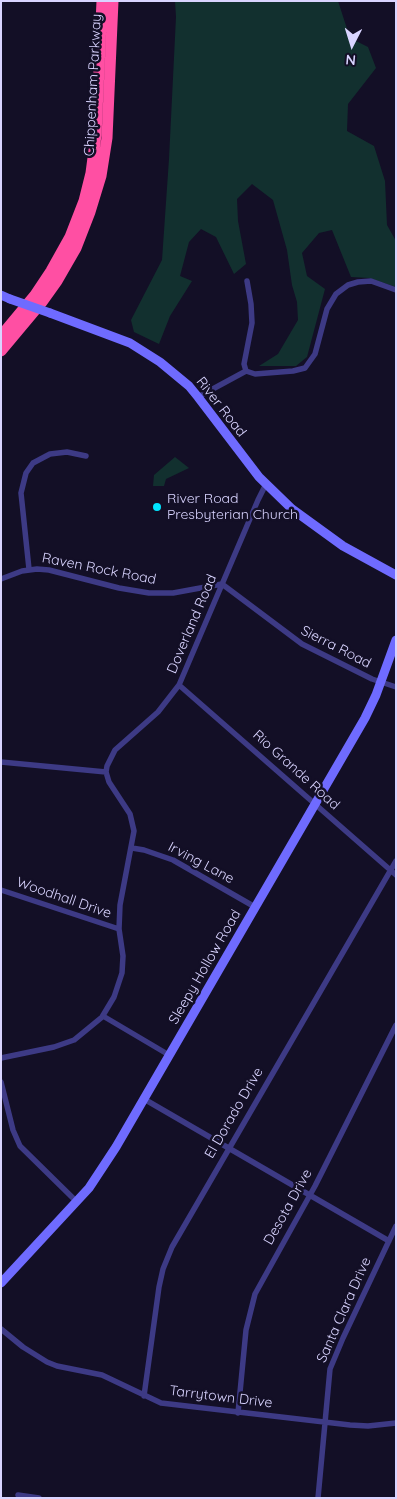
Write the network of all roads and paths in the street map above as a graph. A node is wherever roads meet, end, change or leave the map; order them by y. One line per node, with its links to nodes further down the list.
1 (102, 1): 6 (highway, Chippenham Parkway)
2 (113, 1): 7 (highway, Chippenham Parkway)
3 (247, 281): 8 (street)
4 (396, 290): 8 (street)
5 (6, 297): 9 (street, River Road, bridge)
6 (1, 336)
7 (1, 352)
8 (246, 371): 9 (street)
9 (198, 397): 11 (street, River Road)
10 (86, 456): 12 (street)
11 (266, 484): 13 (street, River Road); 15 (street, Doverland Road)
12 (29, 569): 14 (street, Raven Rock Road); 15 (street, Raven Rock Road)
13 (396, 574)
14 (1, 579)
15 (222, 584): 17 (street, Sierra Road); 18 (street, Doverland Road)
16 (396, 640): 17 (street, Sleepy Hollow Road)
17 (381, 682): 19 (street, Sierra Road); 22 (street, Sleepy Hollow Road)
18 (179, 685): 21 (street, Doverland Road); 22 (street, Rio Grande Road)
19 (396, 687)
20 (1, 762): 21 (street)
21 (106, 772): 23 (street)
22 (315, 804): 25 (street, Rio Grande Road); 28 (street, Sleepy Hollow Road)
23 (132, 848): 28 (street, Irving Lane); 29 (street)
24 (396, 861): 25 (street, El Dorado Drive)
25 (390, 870): 26 (street, Rio Grande Road); 36 (street, El Dorado Drive)
26 (396, 875)
27 (1, 890): 29 (street, Woodhall Drive)
28 (255, 907): 32 (street, Sleepy Hollow Road)
29 (119, 929): 30 (street)
30 (103, 1016): 32 (street); 33 (street)
31 (396, 1025): 37 (street, Desota Drive)
32 (169, 1055): 35 (street, Sleepy Hollow Road)
33 (1, 1058)
34 (1, 1082): 38 (street)
35 (144, 1099): 36 (street); 38 (street, Sleepy Hollow Road)
36 (229, 1149): 37 (street); 43 (street, El Dorado Drive)
37 (310, 1196): 40 (street); 44 (street, Desota Drive)
38 (77, 1202): 41 (street, Sleepy Hollow Road)
39 (396, 1226): 40 (street, Santa Clara Drive)
40 (388, 1241): 45 (street, Santa Clara Drive)
41 (1, 1283)
42 (1, 1329): 43 (street, Tarrytown Drive)
43 (144, 1396): 44 (street, Tarrytown Drive)
44 (238, 1413): 45 (street, Tarrytown Drive)
45 (325, 1422): 46 (street, Tarrytown Drive); 49 (street, Santa Clara Drive)
46 (396, 1424)
47 (18, 1495): 48 (street)
48 (39, 1498)
49 (318, 1498)

